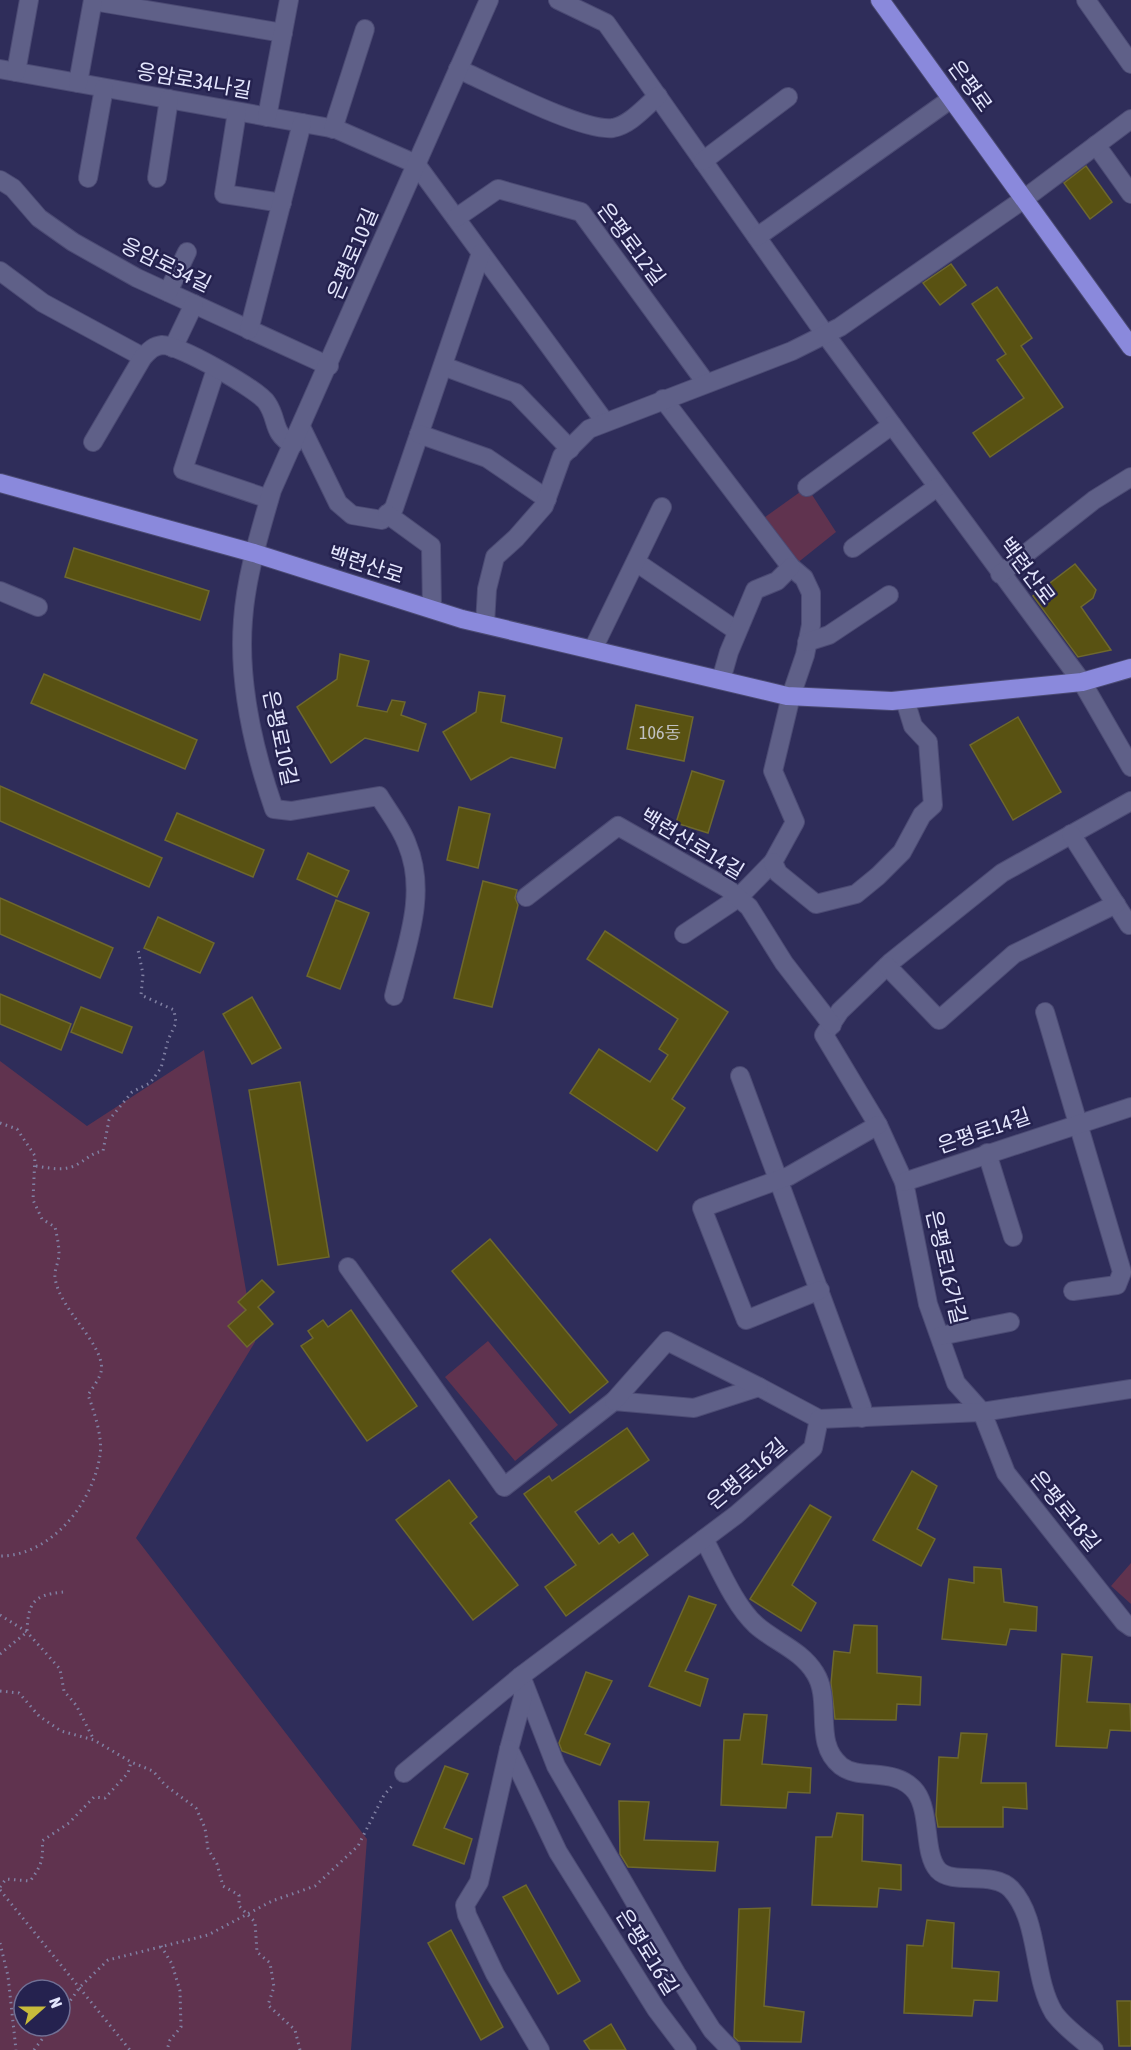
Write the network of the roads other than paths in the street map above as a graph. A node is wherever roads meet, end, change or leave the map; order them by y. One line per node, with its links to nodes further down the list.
1 (29, 0): 12 (street)
2 (93, 0): 9 (street); 13 (street)
3 (289, 0): 9 (street)
4 (489, 0): 11 (street, 은평로10길)
5 (558, 0): 15 (street)
6 (880, 0): 18 (main road, 은평로)
7 (1086, 0): 10 (street)
8 (365, 29): 23 (street)
9 (283, 33): 20 (street)
10 (1131, 64)
11 (458, 69): 15 (street); 26 (street, 은평로10길)
12 (8, 70): 13 (street, 응암로34나길)
13 (78, 83): 14 (street, 응암로34나길)
14 (104, 88): 17 (street, 응암로34나길); 27 (street)
15 (658, 96): 25 (street)
16 (788, 97): 25 (street)
17 (169, 99): 19 (street, 응암로34나길); 28 (street)
18 (951, 99): 31 (main road, 은평로); 34 (street)
19 (237, 112): 20 (street, 응암로34나길); 32 (street)
20 (267, 117): 22 (street, 응암로34나길)
21 (1131, 119): 24 (street)
22 (302, 123): 23 (street, 응암로34나길); 32 (street)
23 (333, 129): 26 (street, 응암로34나길)
24 (1096, 146): 30 (street); 31 (street)
25 (703, 161): 34 (street)
26 (417, 164): 33 (street); 45 (street, 은평로10길)
27 (88, 178)
28 (157, 178)
29 (0, 180): 38 (street, 응암로34길)
30 (1131, 194)
31 (1024, 199): 41 (street); 42 (main road, 은평로)
32 (282, 203): 40 (street)
33 (456, 218): 36 (street); 48 (street, 은평로12길)
34 (757, 237): 41 (street)
35 (187, 252): 38 (street)
36 (482, 253): 46 (street); 50 (street)
37 (0, 271): 44 (street)
38 (168, 292): 39 (street, 응암로34길)
39 (194, 304): 40 (street, 응암로34길); 43 (street)
40 (249, 330): 45 (street, 응암로34길)
41 (825, 334): 48 (street); 51 (street)
42 (1131, 347)
43 (173, 348): 44 (street); 47 (street)
44 (143, 357): 54 (street)
45 (329, 366): 52 (street, 은평로10길)
46 (442, 366): 53 (street); 56 (street)
47 (216, 369): 55 (street); 61 (street)
48 (706, 383): 49 (street)
49 (663, 399): 50 (street); 68 (street)
50 (605, 422): 56 (street)
51 (892, 425): 59 (street); 60 (street, 백련산로)
52 (301, 427): 55 (street, 은평로10길); 64 (street)
53 (419, 434): 62 (street); 64 (street)
54 (93, 442)
55 (293, 445): 61 (street, 은평로10길)
56 (570, 449): 62 (street)
57 (1131, 477): 69 (street)
58 (0, 483): 66 (main road, 백련산로)
59 (807, 487)
60 (937, 487): 65 (street); 69 (street, 백련산로)
61 (269, 499): 66 (street, 은평로10길)
62 (547, 499): 74 (street)
63 (662, 507): 67 (street)
64 (387, 514): 73 (street)
65 (853, 548)
66 (254, 553): 73 (main road, 백련산로); 93 (street, 은평로10길)
67 (636, 562): 75 (street); 77 (street)
68 (790, 567): 75 (street); 76 (street)
69 (1000, 574): 80 (street, 백련산로)
70 (0, 591): 72 (street)
71 (890, 595): 76 (street)
72 (38, 607)
73 (432, 609): 74 (main road, 백련산로)
74 (485, 624): 77 (main road, 백련산로)
75 (738, 631): 79 (street)
76 (807, 642): 81 (street)
77 (593, 650): 79 (main road, 백련산로)
78 (1131, 668): 80 (main road, 백련산로)
79 (721, 680): 81 (main road, 백련산로)
80 (1082, 682): 82 (main road, 백련산로); 83 (street, 백련산로)
81 (791, 696): 82 (main road, 백련산로); 86 (street)
82 (905, 700): 86 (street)
83 (1131, 767)
84 (1131, 801): 85 (street)
85 (1071, 834): 89 (street); 92 (street)
86 (773, 862): 88 (street)
87 (526, 897): 88 (street, 백련산로14길)
88 (738, 897): 91 (street); 95 (street, 백련산로14길)
89 (1116, 904): 90 (street); 92 (street)
90 (1131, 924)
91 (684, 934)
92 (887, 966): 95 (street)
93 (394, 996)
94 (1045, 1012): 98 (street)
95 (832, 1025): 99 (street)
96 (740, 1076): 101 (street)
97 (1131, 1107): 98 (street, 은평로14길)
98 (1079, 1122): 100 (street, 은평로14길); 106 (street)
99 (878, 1125): 101 (street); 102 (street, 은평로16가길)
100 (987, 1154): 102 (street, 은평로14길); 103 (street)
101 (779, 1179): 105 (street); 105 (street)
102 (904, 1182): 108 (street, 은평로16가길)
103 (1013, 1237)
104 (348, 1267): 111 (street)
105 (820, 1290): 113 (street)
106 (1073, 1291)
107 (1010, 1322): 108 (street)
108 (939, 1336): 112 (street, 은평로16가길)
109 (759, 1387): 111 (street); 111 (street); 114 (street)
110 (1131, 1389): 112 (street)
111 (614, 1401)
112 (982, 1412): 113 (street); 116 (street, 은평로18길)
113 (862, 1418): 114 (street)
114 (819, 1419): 115 (street, 은평로16길)
115 (704, 1539): 117 (street, 은평로16길); 123 (street)
116 (1131, 1627)
117 (521, 1676): 118 (street); 119 (street, 은평로16길); 122 (street)
118 (509, 1749): 120 (street); 121 (street, 은평로16길)
119 (404, 1773)
120 (540, 2050)
121 (687, 2050)
122 (731, 2050)
123 (1094, 2050)

